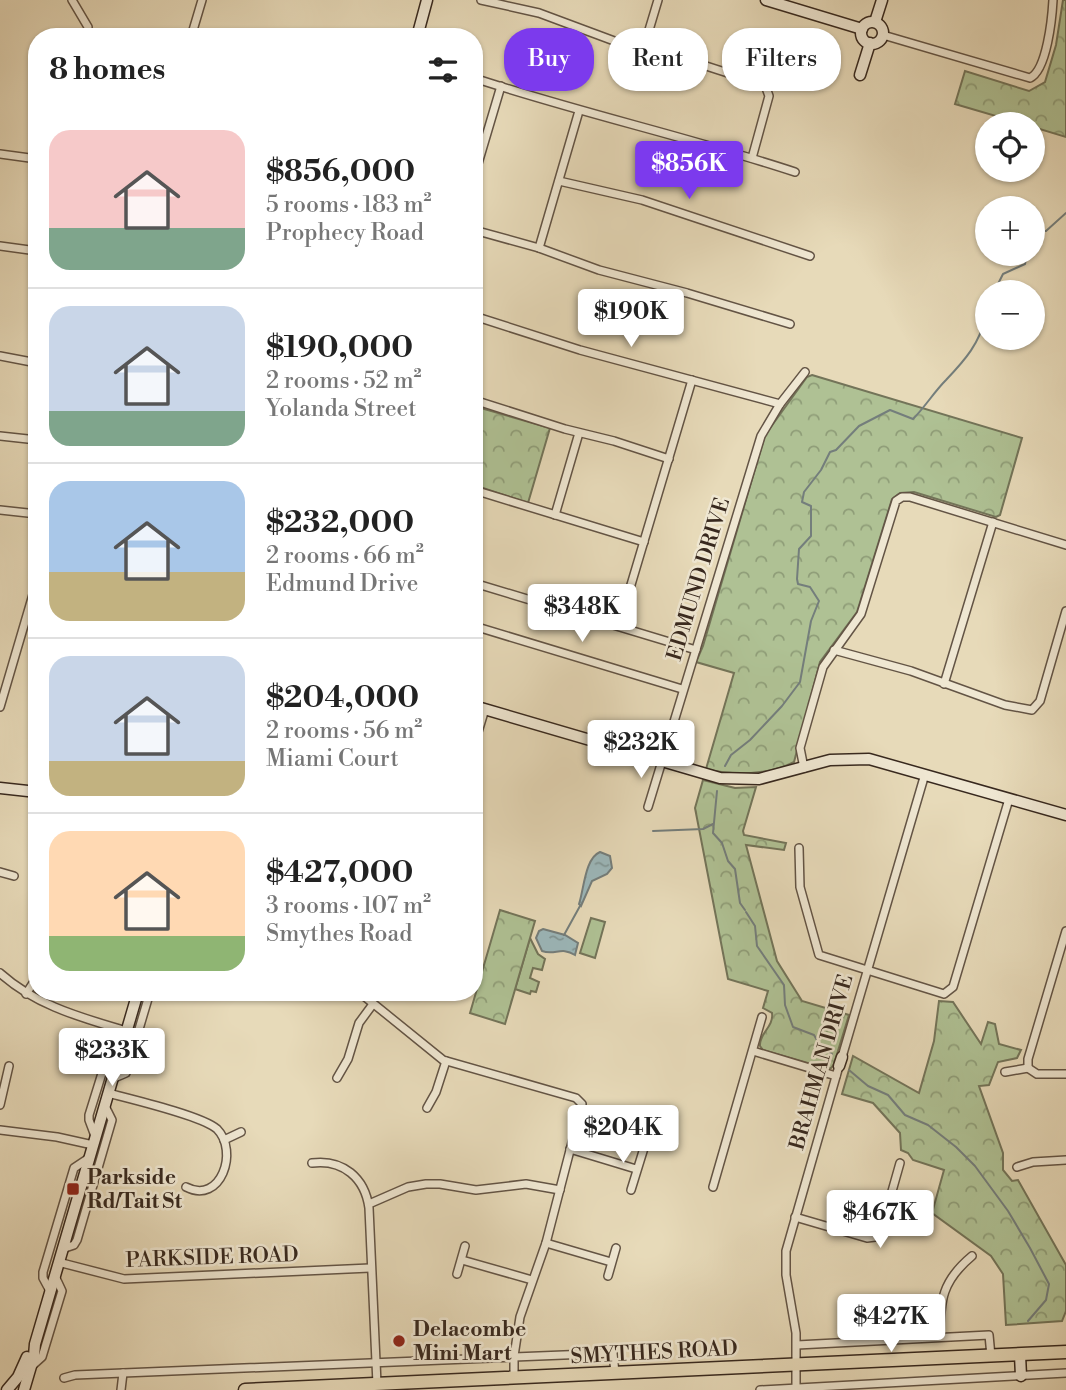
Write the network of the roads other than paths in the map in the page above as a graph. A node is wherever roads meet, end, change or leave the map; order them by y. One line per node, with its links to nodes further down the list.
1 (72, 0): 11 (street)
2 (202, 0): 12 (street)
3 (427, 0): 13 (street)
4 (481, 0): 17 (street)
5 (658, 0): 14 (street)
6 (766, 0): 9 (street)
7 (882, 0): 10 (street)
8 (1053, 0): 16 (street)
9 (790, 3): 15 (street)
10 (875, 22): 15 (street); 16 (street)
11 (88, 28)
12 (194, 28)
13 (419, 28)
14 (650, 28)
15 (862, 29): 18 (street)
16 (883, 35): 18 (street)
17 (608, 37)
18 (870, 43): 20 (street)
19 (708, 67): 27 (street)
20 (860, 75)
21 (483, 81): 22 (street)
22 (501, 86): 23 (street); 24 (street)
23 (579, 111): 27 (street); 29 (street)
24 (483, 147)
25 (0, 154): 26 (street)
26 (28, 158)
27 (751, 158): 28 (street)
28 (795, 172)
29 (559, 181): 32 (street); 34 (street)
30 (483, 232): 32 (street)
31 (0, 246): 33 (street)
32 (539, 248): 36 (street)
33 (28, 250)
34 (810, 256)
35 (483, 319): 40 (street)
36 (790, 324)
37 (0, 356): 38 (street)
38 (28, 361)
39 (805, 372): 42 (street, EDMUND DRIVE)
40 (692, 380): 42 (street); 46 (street)
41 (483, 403): 43 (street)
42 (780, 404): 59 (street, EDMUND DRIVE)
43 (579, 433): 46 (street); 50 (street)
44 (0, 436): 45 (street)
45 (28, 439)
46 (669, 458): 52 (street)
47 (483, 494): 50 (street)
48 (0, 510): 49 (street)
49 (28, 513)
50 (555, 515): 52 (street)
51 (993, 522): 53 (street); 60 (street); 61 (street)
52 (644, 542): 57 (street)
53 (1066, 545)
54 (483, 586): 57 (street)
55 (28, 611): 63 (street)
56 (1066, 611): 61 (street)
57 (619, 625): 59 (street)
58 (483, 629): 62 (street)
59 (696, 650): 62 (street, EDMUND DRIVE)
60 (834, 650): 61 (street); 66 (street)
61 (944, 684)
62 (682, 689): 65 (street, EDMUND DRIVE)
63 (1, 701)
64 (483, 709): 65 (street)
65 (661, 762): 66 (street); 71 (street, EDMUND DRIVE)
66 (804, 768): 67 (street)
67 (925, 774): 70 (street); 77 (street, BRAHMAN DRIVE)
68 (0, 788): 69 (street)
69 (28, 791)
70 (1009, 799): 72 (street); 77 (street)
71 (648, 807)
72 (1066, 815)
73 (799, 848): 77 (street)
74 (0, 872): 75 (street)
75 (13, 876)
76 (1066, 931): 92 (street)
77 (867, 972): 91 (street, BRAHMAN DRIVE)
78 (0, 973): 80 (street)
79 (28, 990): 80 (street)
80 (26, 993)
81 (41, 1001): 87 (street)
82 (135, 1001): 87 (street)
83 (147, 1001): 96 (street)
84 (370, 1001): 85 (street)
85 (373, 1004): 89 (street); 95 (street)
86 (762, 1017): 88 (street)
87 (125, 1034): 96 (street); 104 (street)
88 (752, 1051): 91 (street); 113 (street)
89 (446, 1061): 100 (street); 106 (street)
90 (9, 1066): 98 (street)
91 (839, 1066): 118 (street, BRAHMAN DRIVE)
92 (1028, 1068): 93 (street); 94 (street)
93 (1005, 1072)
94 (1066, 1074)
95 (337, 1078)
96 (112, 1079): 97 (street)
97 (108, 1093): 99 (street); 103 (street)
98 (0, 1105)
99 (104, 1105): 104 (street); 122 (street)
100 (427, 1108)
101 (0, 1130): 104 (street)
102 (241, 1132): 103 (street)
103 (224, 1140): 114 (street)
104 (94, 1141): 107 (street)
105 (643, 1148): 112 (street)
106 (570, 1149): 112 (street); 115 (street)
107 (89, 1158): 122 (street); 132 (street)
108 (1066, 1160): 111 (street)
109 (312, 1163): 117 (street)
110 (900, 1163): 118 (street)
111 (1017, 1167)
112 (636, 1169): 116 (street)
113 (713, 1187)
114 (186, 1188)
115 (560, 1190): 117 (street); 119 (street)
116 (631, 1190)
117 (369, 1204): 127 (street)
118 (795, 1217): 135 (street, BRAHMAN DRIVE)
119 (546, 1243): 126 (street); 131 (street)
120 (466, 1246): 124 (street)
121 (616, 1248): 126 (street)
122 (62, 1249): 125 (street)
123 (972, 1256): 133 (street)
124 (462, 1260): 128 (street); 131 (street)
125 (58, 1262): 127 (street, PARKSIDE ROAD); 129 (street)
126 (611, 1262): 130 (street)
127 (370, 1268): 140 (street)
128 (457, 1274)
129 (55, 1275): 132 (street); 142 (street)
130 (608, 1276)
131 (532, 1280): 139 (street)
132 (50, 1292): 134 (street)
133 (940, 1337): 135 (street); 138 (street)
134 (35, 1343): 142 (street); 153 (street)
135 (797, 1345): 141 (street, BRAHMAN DRIVE)
136 (1066, 1352): 137 (main road, SMYTHES ROAD)
137 (1020, 1355): 138 (main road, SMYTHES ROAD); 146 (street)
138 (991, 1356): 141 (main road, SMYTHES ROAD)
139 (513, 1358): 140 (street); 144 (street); 148 (street)
140 (375, 1364): 143 (street); 149 (street)
141 (797, 1365): 144 (main road, SMYTHES ROAD); 152 (street, BRAHMAN DRIVE)
142 (30, 1370): 154 (street)
143 (123, 1373): 147 (street); 155 (street)
144 (615, 1373): 148 (main road, SMYTHES ROAD)
145 (1066, 1373): 146 (street)
146 (1022, 1376): 152 (street); 158 (street)
147 (64, 1378)
148 (514, 1378): 150 (main road, SMYTHES ROAD)
149 (377, 1384): 150 (main road, SMYTHES ROAD); 151 (main road, SMYTHES ROAD)
150 (457, 1385)
151 (322, 1388): 156 (main road, SMYTHES ROAD)
152 (796, 1389): 157 (street)
153 (7, 1390)
154 (24, 1390)
155 (121, 1390)
156 (245, 1390)
157 (760, 1390)
158 (1023, 1390)

